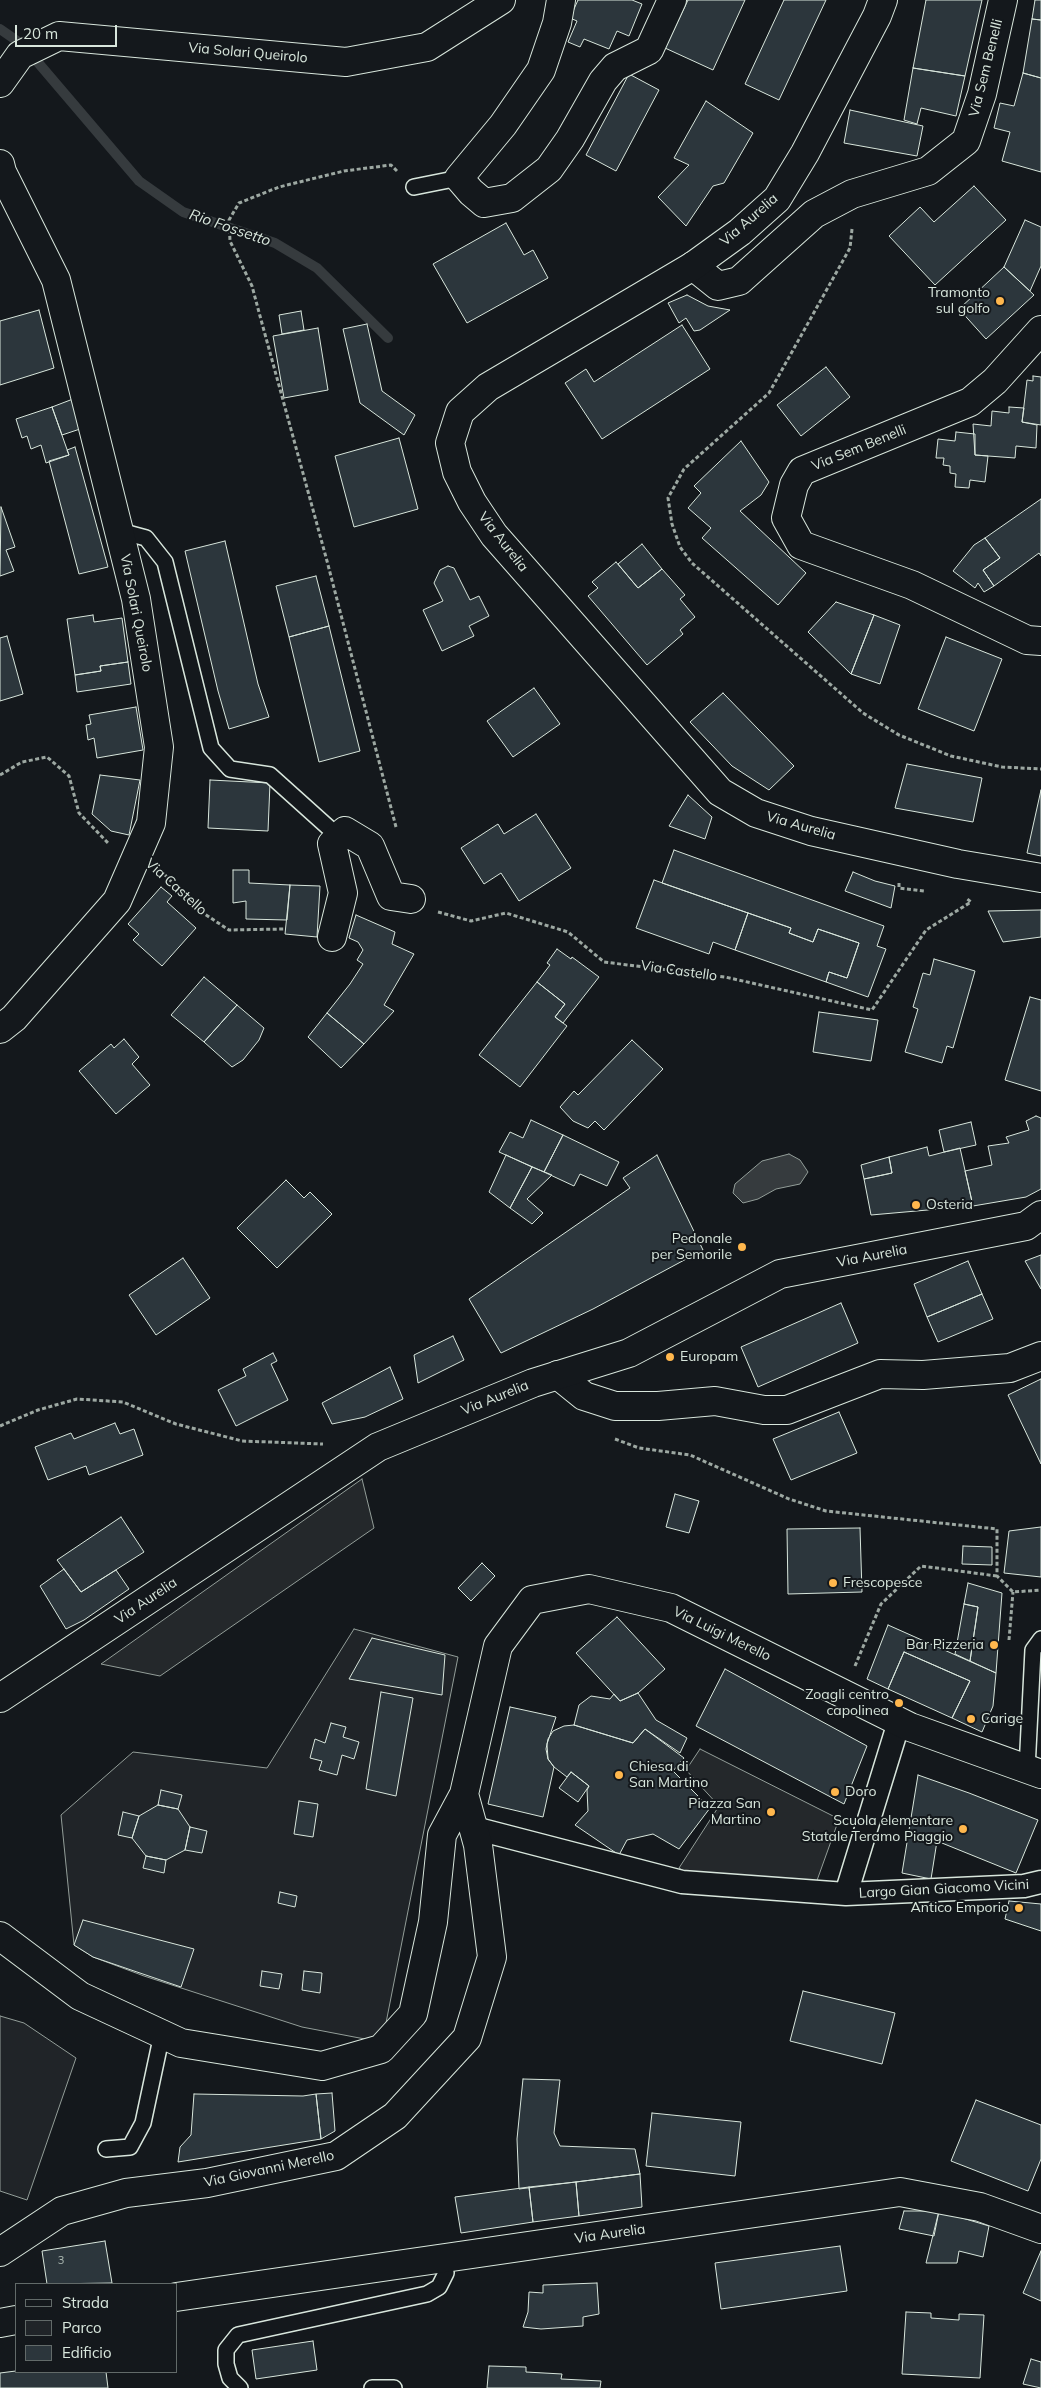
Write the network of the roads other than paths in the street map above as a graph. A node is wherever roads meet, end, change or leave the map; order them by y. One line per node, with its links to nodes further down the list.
1 (501, 0): 6 (street, Via Solari Queirolo)
2 (561, 0): 8 (street)
3 (672, 0): 8 (street)
4 (883, 0): 10 (street, Via Aurelia)
5 (1003, 0): 10 (street, Via Sem Benelli)
6 (0, 83)
7 (0, 164): 12 (street, Via Solari Queirolo)
8 (459, 178): 9 (lane)
9 (414, 187)
10 (693, 266): 15 (street, Via Aurelia)
11 (1041, 330): 13 (street, Via Sem Benelli)
12 (120, 531): 14 (lane); 18 (street, Via Solari Queirolo)
13 (1041, 640)
14 (339, 838): 16 (street); 17 (street)
15 (1041, 878)
16 (411, 898)
17 (332, 937)
18 (0, 1029)
19 (1041, 1215): 21 (street, Via Aurelia)
20 (1041, 1356): 21 (street)
21 (558, 1375): 23 (street, Via Aurelia)
22 (1041, 1639): 25 (lane)
23 (0, 1698)
24 (899, 1722): 25 (street, Via Luigi Merello); 26 (street, Via Luigi Merello); 29 (street)
25 (1034, 1772)
26 (464, 1794): 27 (street, Via Giovanni Merello); 31 (street)
27 (474, 1828): 29 (street, Largo Gian Giacomo Vicini); 34 (street, Via Giovanni Merello)
28 (1041, 1882): 29 (street, Largo Gian Giacomo Vicini)
29 (846, 1894)
30 (3, 1940): 31 (street)
31 (162, 2034): 32 (lane)
32 (106, 2149)
33 (1041, 2229): 35 (street, Via Aurelia)
34 (0, 2252)
35 (444, 2258): 36 (street, Via Aurelia); 39 (lane)
36 (178, 2297)
37 (15, 2320): 38 (street)
38 (0, 2323)
39 (240, 2388)
40 (372, 2388): 41 (lane)
41 (394, 2388)

